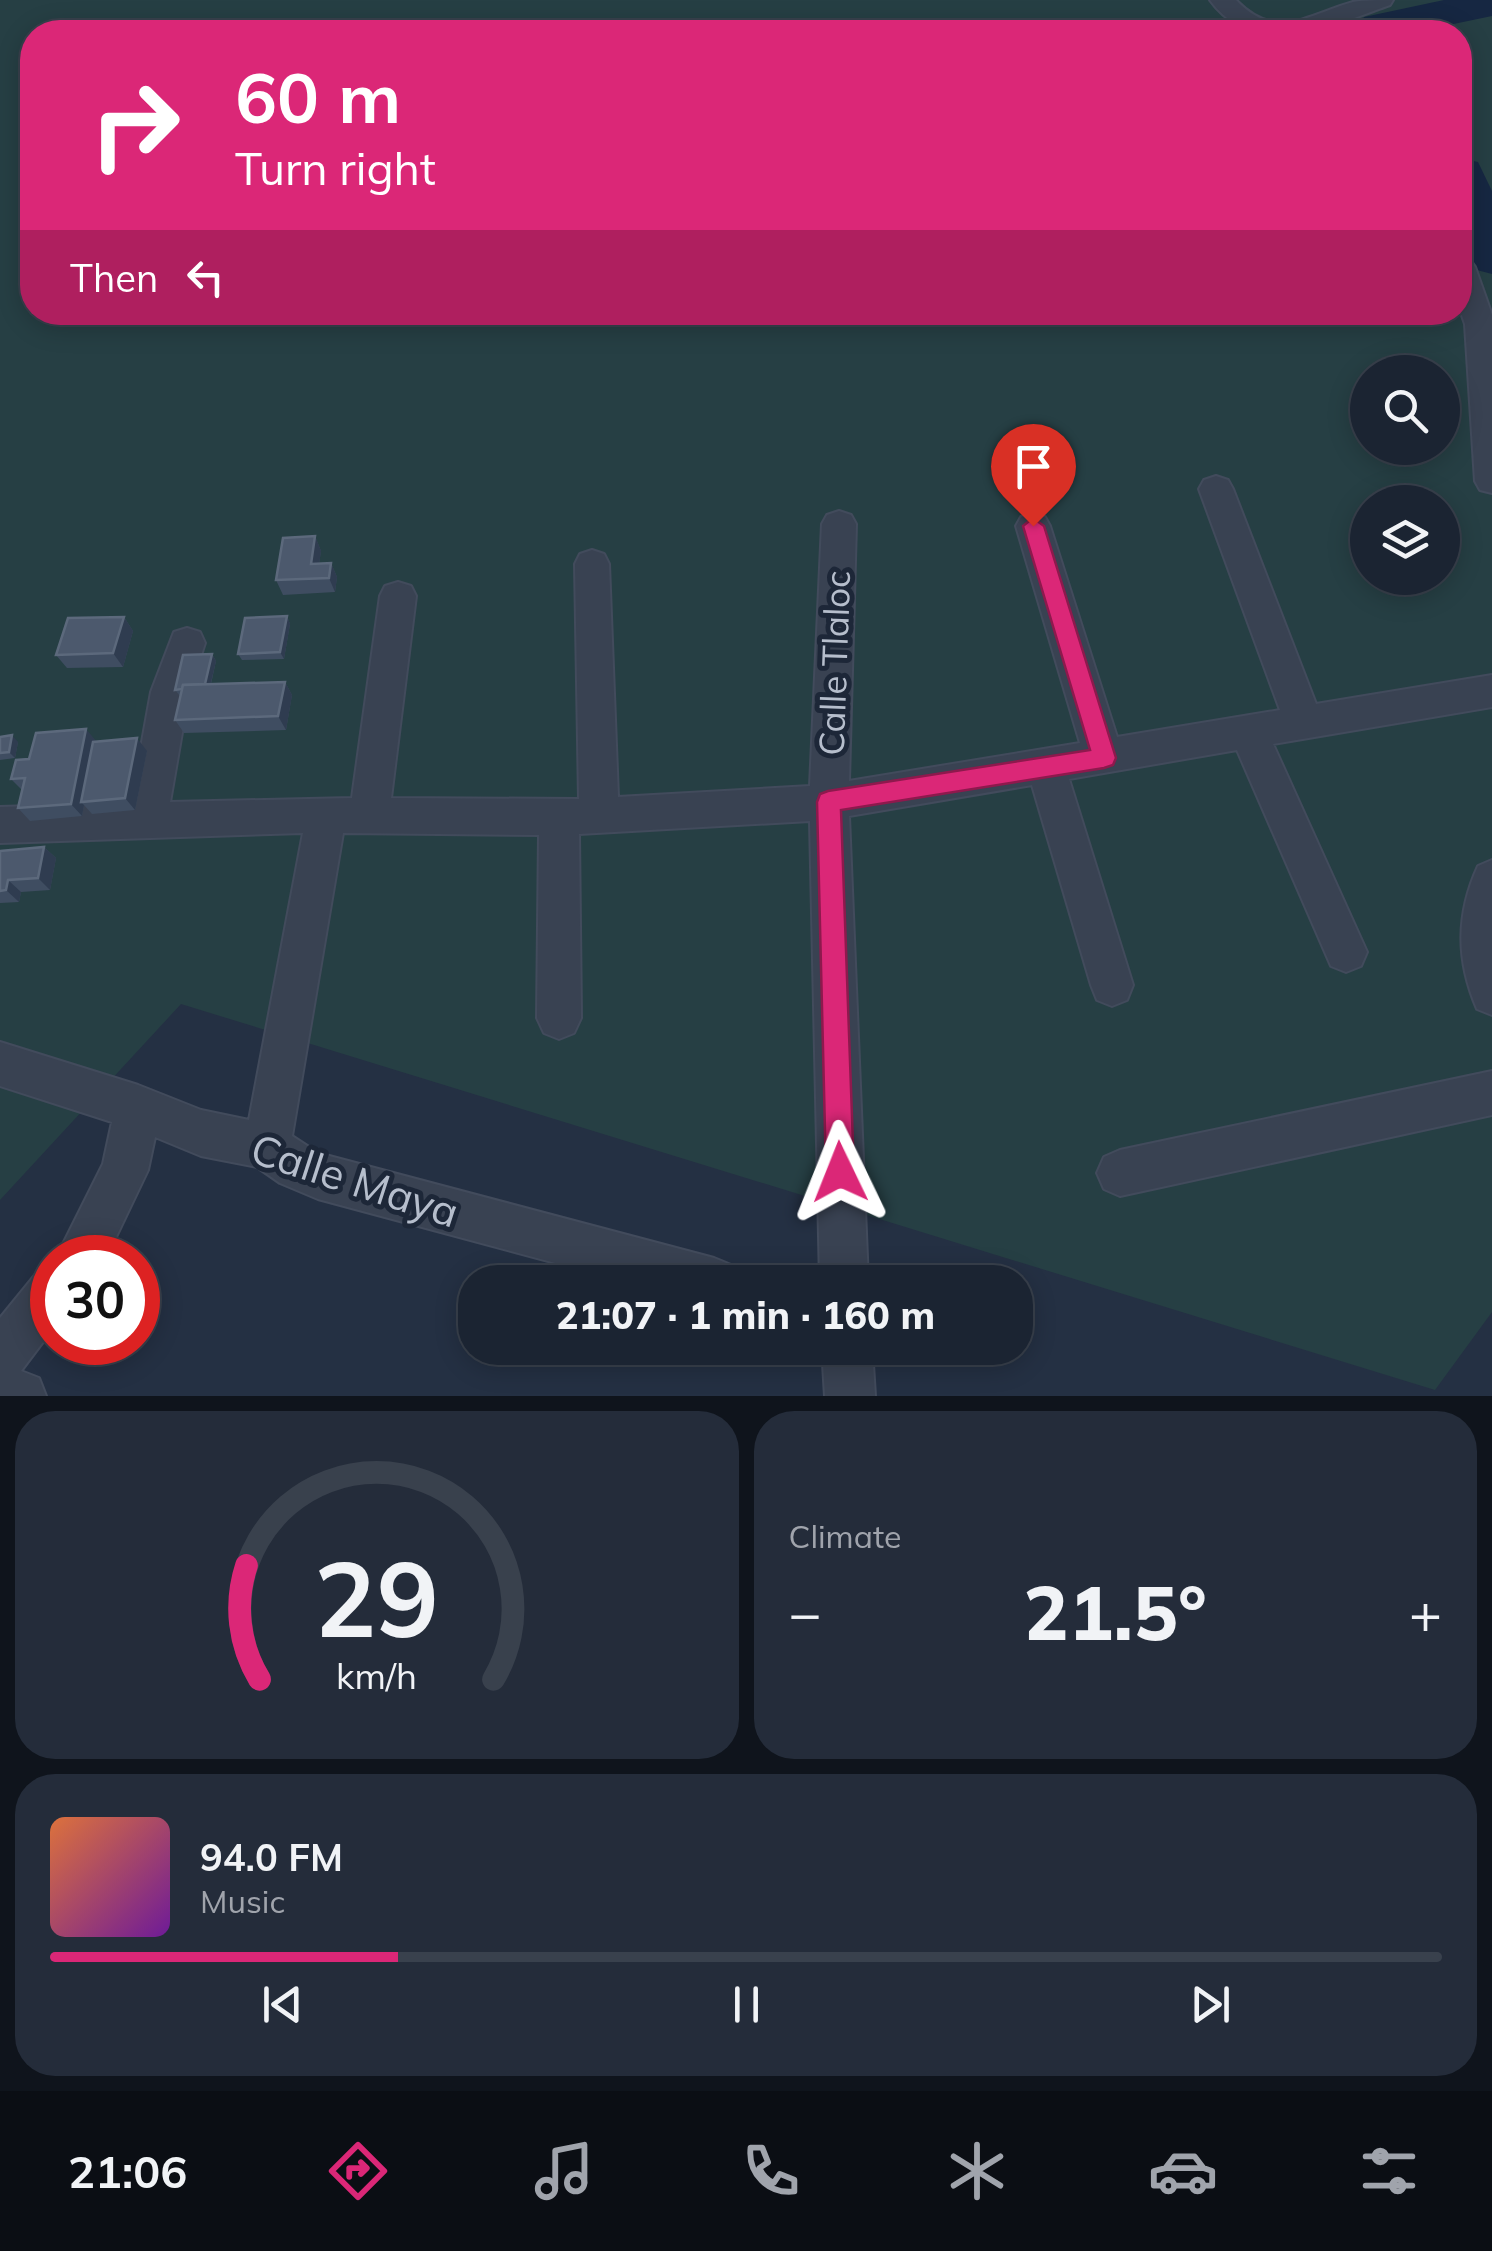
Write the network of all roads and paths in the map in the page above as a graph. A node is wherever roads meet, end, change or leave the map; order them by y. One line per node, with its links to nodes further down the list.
1 (1222, 0): 3 (street)
2 (1381, 0): 4 (street)
3 (1242, 20)
4 (1325, 20)
5 (1472, 302): 6 (street)
6 (1492, 481)
7 (1216, 488): 14 (street)
8 (840, 524): 18 (street, Calle Tlaloc)
9 (1033, 526): 16 (street)
10 (592, 564): 21 (street)
11 (398, 596): 20 (street)
12 (188, 643): 22 (street)
13 (1492, 691): 14 (street)
14 (1303, 720): 15 (street)
15 (1249, 733): 16 (street); 25 (street)
16 (1104, 758): 17 (street)
17 (1046, 767): 18 (street); 26 (street)
18 (828, 802): 21 (street); 36 (street, Calle Tlaloc)
19 (326, 814): 20 (street); 22 (street); 32 (street)
20 (369, 816): 21 (street)
21 (579, 817): 28 (street)
22 (147, 823): 23 (street)
23 (0, 825)
24 (1492, 879): 27 (street)
25 (1346, 952)
26 (1112, 985)
27 (1492, 994)
28 (559, 1018)
29 (0, 1064): 31 (street, Calle Maya)
30 (1492, 1093): 33 (street)
31 (138, 1108): 32 (street, Calle Maya); 34 (street)
32 (267, 1146): 35 (street, Calle Maya)
33 (1120, 1173)
34 (92, 1235)
35 (650, 1265)
36 (843, 1265)
37 (30, 1320): 38 (street)
38 (0, 1357)
39 (848, 1365): 42 (street)
40 (0, 1389): 41 (street)
41 (21, 1396)
42 (850, 1396)

